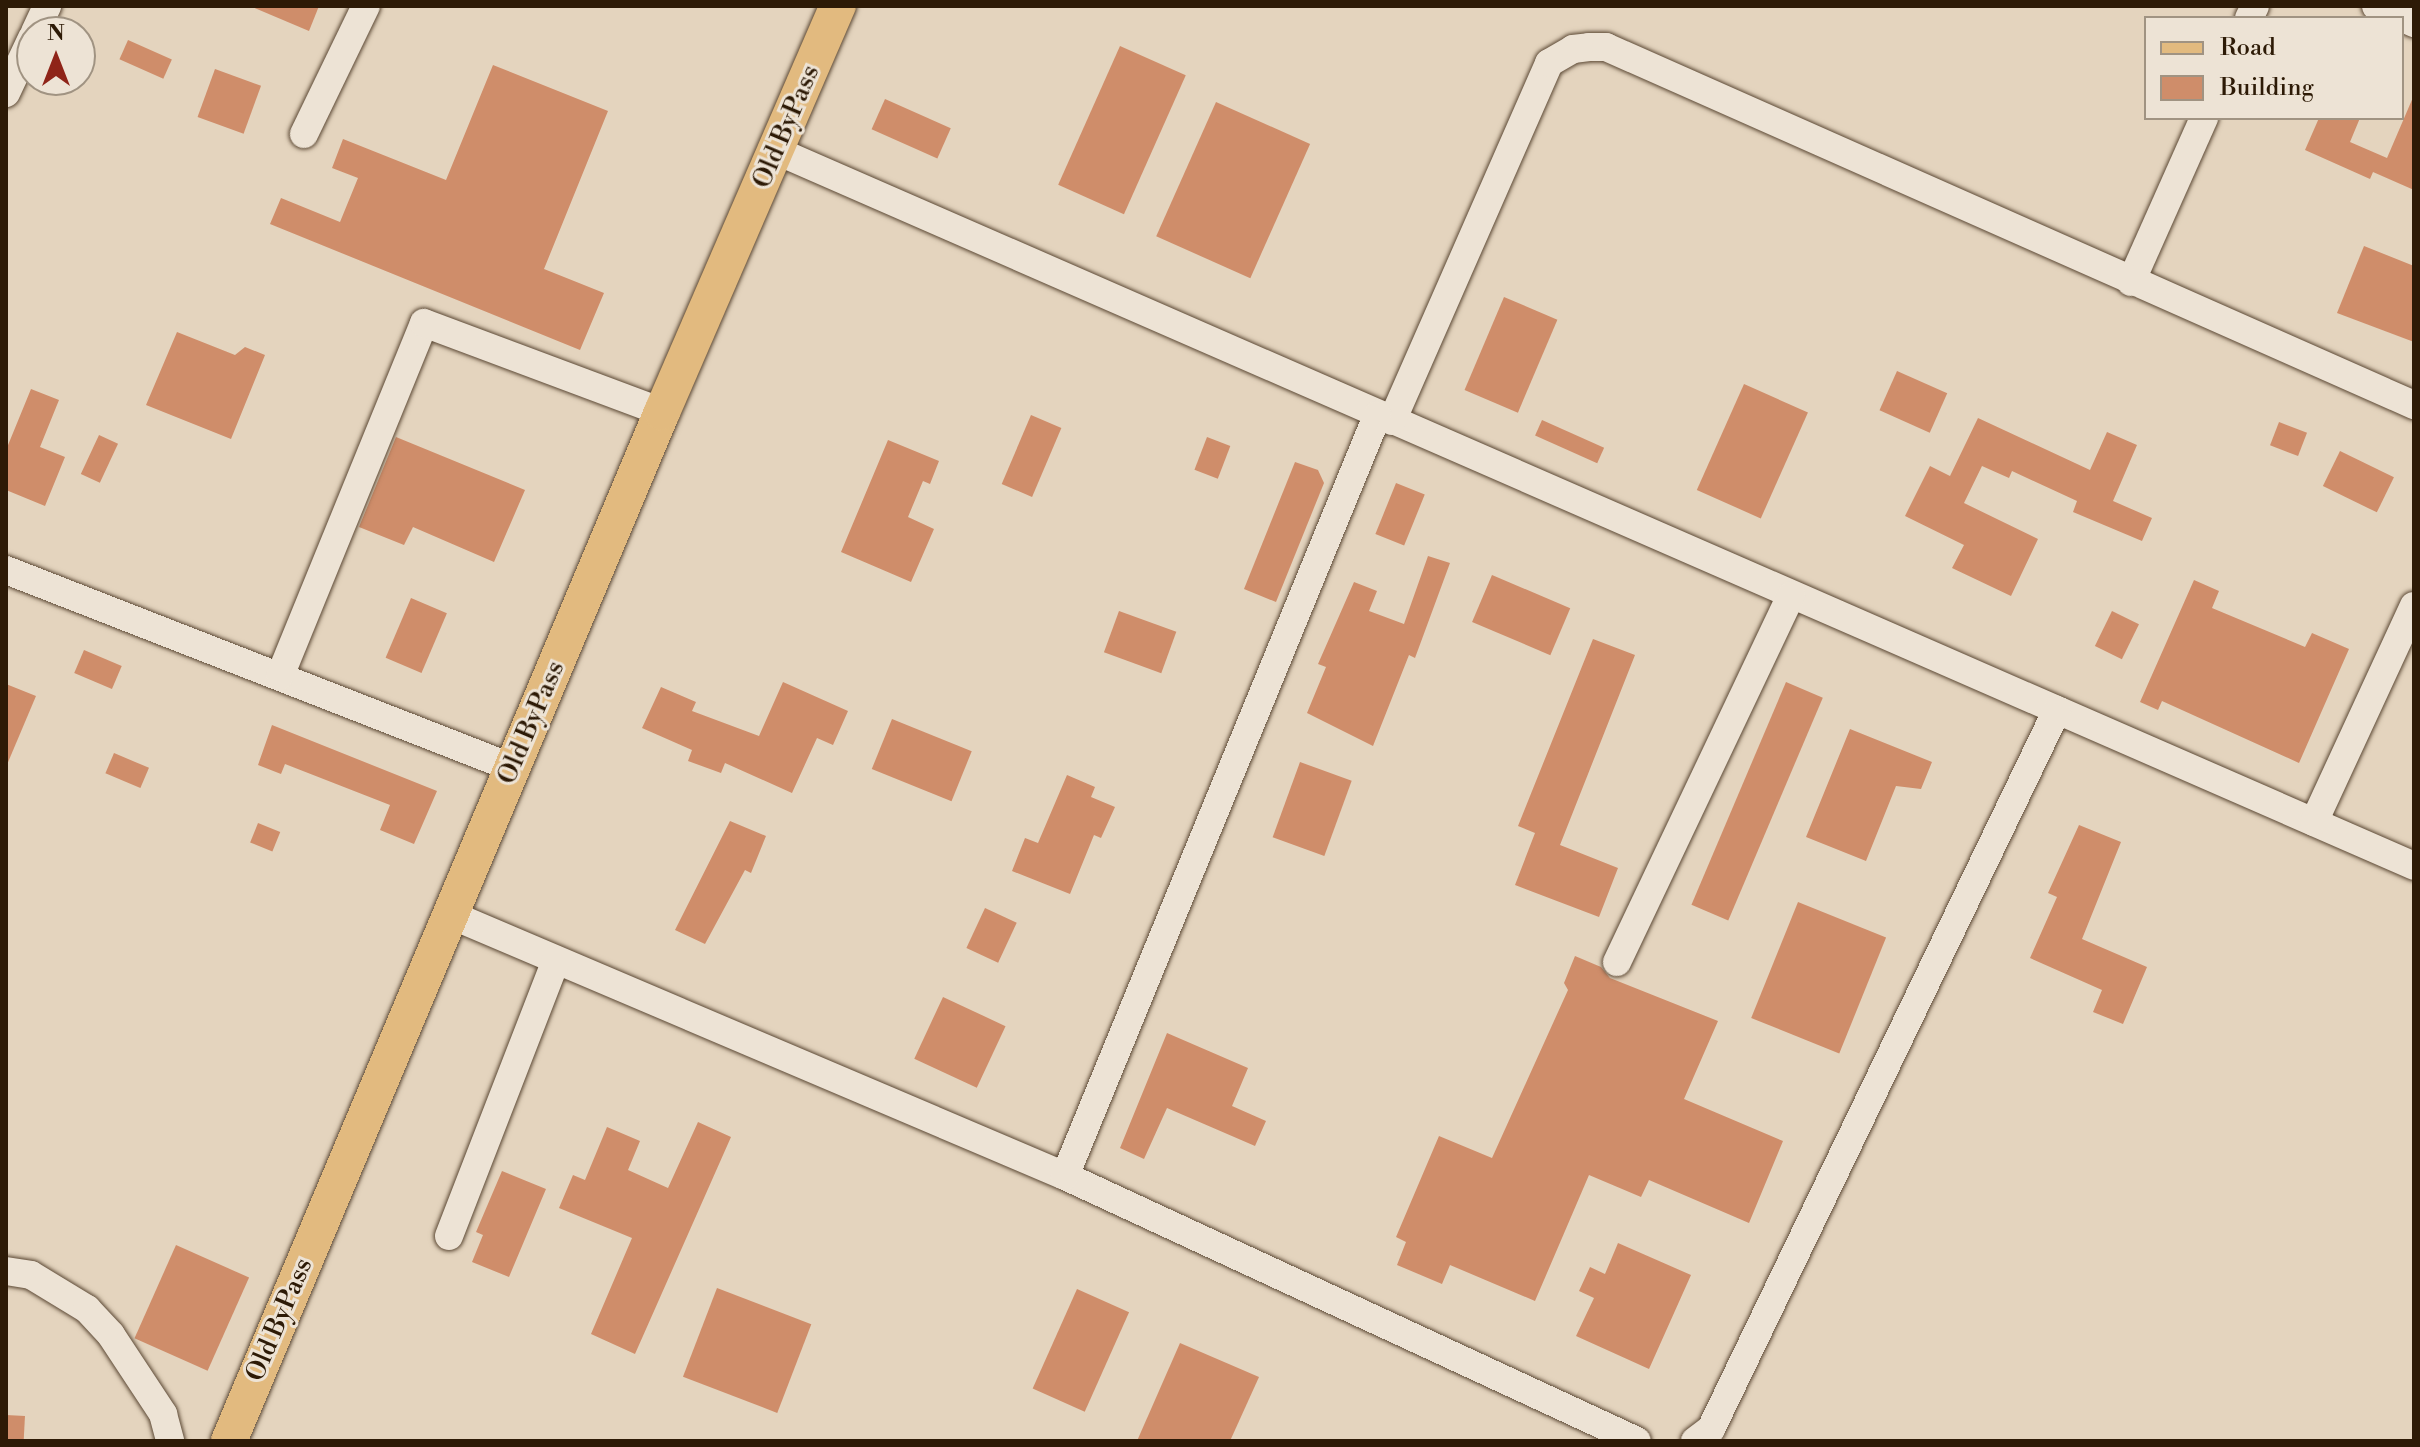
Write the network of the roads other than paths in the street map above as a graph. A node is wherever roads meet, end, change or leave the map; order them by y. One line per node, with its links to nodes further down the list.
1 (366, 6): 8 (street)
2 (838, 6): 9 (main road, Old ByPass)
3 (2376, 6): 4 (street)
4 (2398, 16)
5 (16, 72): 6 (street)
6 (6, 93)
7 (2203, 120): 10 (street)
8 (304, 134)
9 (777, 151): 12 (main road, Old ByPass); 13 (street)
10 (2131, 282): 11 (street); 13 (street)
11 (2414, 405)
12 (662, 412): 17 (street); 19 (main road, Old ByPass)
13 (1385, 418): 15 (street); 25 (street)
14 (6, 570): 17 (street)
15 (1791, 595): 18 (street); 24 (street)
16 (2414, 606): 20 (street)
17 (280, 676): 19 (street)
18 (2057, 710): 20 (street); 31 (street)
19 (513, 768): 22 (main road, Old ByPass)
20 (2314, 822): 21 (street)
21 (2414, 866)
22 (449, 914): 23 (street); 29 (main road, Old ByPass)
23 (556, 960): 25 (street); 26 (street)
24 (1617, 962)
25 (1065, 1176): 30 (street)
26 (449, 1236)
27 (6, 1271): 28 (street)
28 (170, 1441)
29 (229, 1441)
30 (1637, 1441)
31 (1695, 1441)

